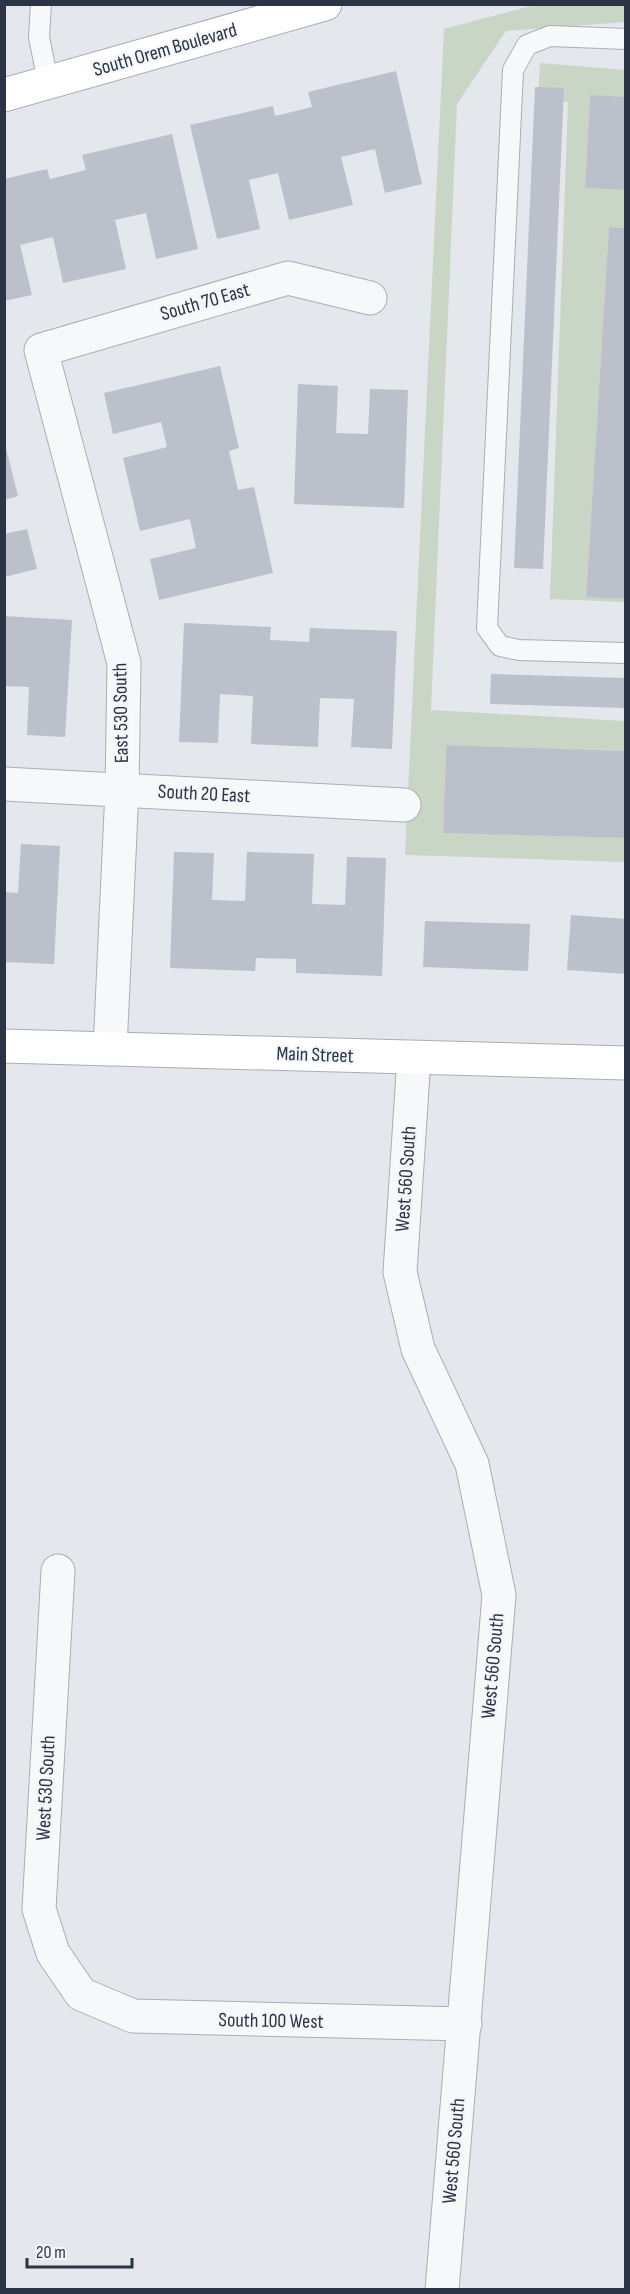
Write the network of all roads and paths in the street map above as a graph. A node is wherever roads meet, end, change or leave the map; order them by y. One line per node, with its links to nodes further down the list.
1 (41, 4): 4 (lane)
2 (325, 4): 4 (street, South Orem Boulevard)
3 (626, 39): 8 (lane)
4 (48, 82): 5 (street, South Orem Boulevard)
5 (4, 95)
6 (370, 298): 7 (street, South 70 East)
7 (41, 350): 10 (street, East 530 South)
8 (626, 653)
9 (4, 784): 10 (street, South 20 East)
10 (122, 790): 11 (street, South 20 East); 13 (street, East 530 South)
11 (404, 805)
12 (4, 1046): 13 (street, Main Street)
13 (110, 1049): 14 (street, Main Street)
14 (414, 1058): 15 (street, Main Street); 18 (street, West 560 South)
15 (626, 1063)
16 (58, 1571): 17 (street, West 530 South)
17 (81, 1994): 18 (street, South 100 West)
18 (465, 2024): 19 (street, West 560 South)
19 (442, 2289)

